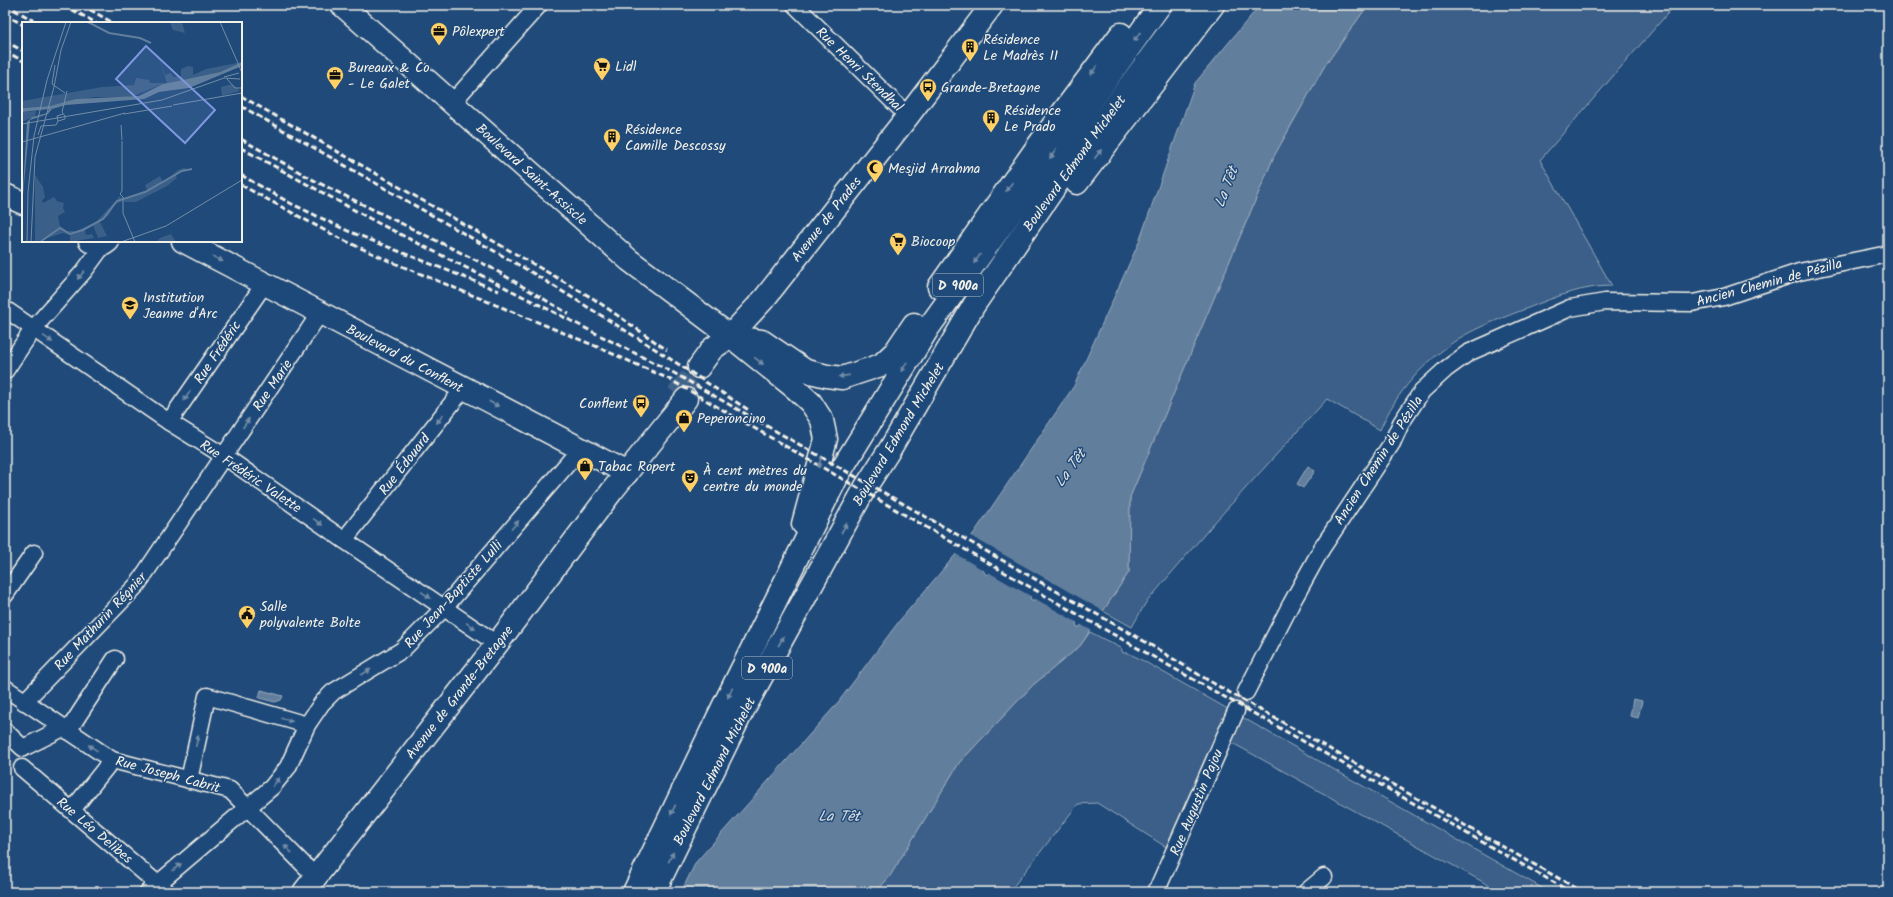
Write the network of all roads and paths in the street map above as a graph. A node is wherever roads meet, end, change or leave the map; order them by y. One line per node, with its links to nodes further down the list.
1 (342, 5): 8 (main road, Boulevard Saint-Assiscle)
2 (539, 5): 8 (street)
3 (795, 5): 9 (street, Rue Henri Stendhal)
4 (992, 5): 9 (main road, Avenue de Prades)
5 (1142, 5): 19 (main road, one-way to 19)
6 (1160, 5): 30 (main road, Boulevard Edmond Michelet / D 900a, one-way to 30)
7 (1200, 9): 51 (main road, Boulevard Edmond Michelet / D 900a, one-way to 7)
8 (452, 103): 19 (main road, Boulevard Saint-Assiscle)
9 (908, 116): 19 (main road, Avenue de Prades)
10 (5, 195): 11 (main road)
11 (22, 203)
12 (101, 242): 18 (street, one-way to 18)
13 (185, 242): 15 (main road, Boulevard du Conflent, one-way to 15)
14 (1888, 254): 36 (street, Ancien Chemin de Pézilla)
15 (264, 283): 17 (main road, Boulevard du Conflent); 24 (street, Rue Frédéric, one-way to 24)
16 (5, 309): 18 (street, Rue Frédéric Valette)
17 (320, 314): 22 (main road, Boulevard du Conflent); 26 (street, Rue Marie, one-way to 17)
18 (33, 329): 21 (street); 24 (street, Rue Frédéric Valette, one-way to 24)
19 (730, 336): 20 (main road); 30 (main road, Boulevard Saint-Assiscle, one-way to 30)
20 (703, 370)
21 (5, 371)
22 (464, 388): 25 (main road, Boulevard du Conflent, one-way to 25); 28 (street, Rue Édouard, one-way to 28)
23 (682, 397): 27 (main road, Avenue de Grande-Bretagne)
24 (170, 422): 26 (street, Rue Frédéric Valette)
25 (581, 448): 27 (main road, Boulevard du Conflent); 32 (street, Rue Jean-Baptiste Lulli, one-way to 25)
26 (224, 456): 28 (street, Rue Frédéric Valette, one-way to 28); 37 (street, Rue Mathurin Régnier)
27 (623, 471): 33 (main road, Avenue de Grande-Bretagne)
28 (344, 540): 32 (street, Rue Frédéric Valette, one-way to 32)
29 (34, 553): 31 (street)
30 (784, 583): 50 (main road, Boulevard Edmond Michelet / D 900a, one-way to 50)
31 (5, 595)
32 (444, 608): 33 (street, Rue Frédéric Valette, one-way to 33); 39 (street, Rue Jean-Baptiste Lulli, one-way to 32)
33 (497, 644): 48 (main road, Avenue de Grande-Bretagne)
34 (115, 660): 40 (street)
35 (5, 688): 37 (street, Rue Joseph Cabrit)
36 (1246, 692)
37 (24, 702): 40 (street, Rue Joseph Cabrit)
38 (1236, 712): 52 (street, Rue Augustin Pajou)
39 (307, 725): 44 (street, one-way to 39); 45 (street, Rue Jean-Baptiste Lulli, one-way to 39)
40 (66, 730): 41 (street); 42 (street, Rue Joseph Cabrit, one-way to 40)
41 (5, 731)
42 (112, 760): 44 (street, Rue Joseph Cabrit); 46 (street)
43 (22, 768): 46 (street, Rue Léo Delibes)
44 (189, 780): 45 (street, Rue Joseph Cabrit)
45 (247, 809): 48 (street, Rue Joseph Cabrit, one-way to 45); 49 (street, Rue Jean-Baptiste Lulli, one-way to 45)
46 (72, 810): 49 (street, Rue Léo Delibes)
47 (1324, 877): 53 (street)
48 (310, 884)
49 (157, 889)
50 (634, 892)
51 (654, 892)
52 (1156, 892)
53 (1306, 892)

